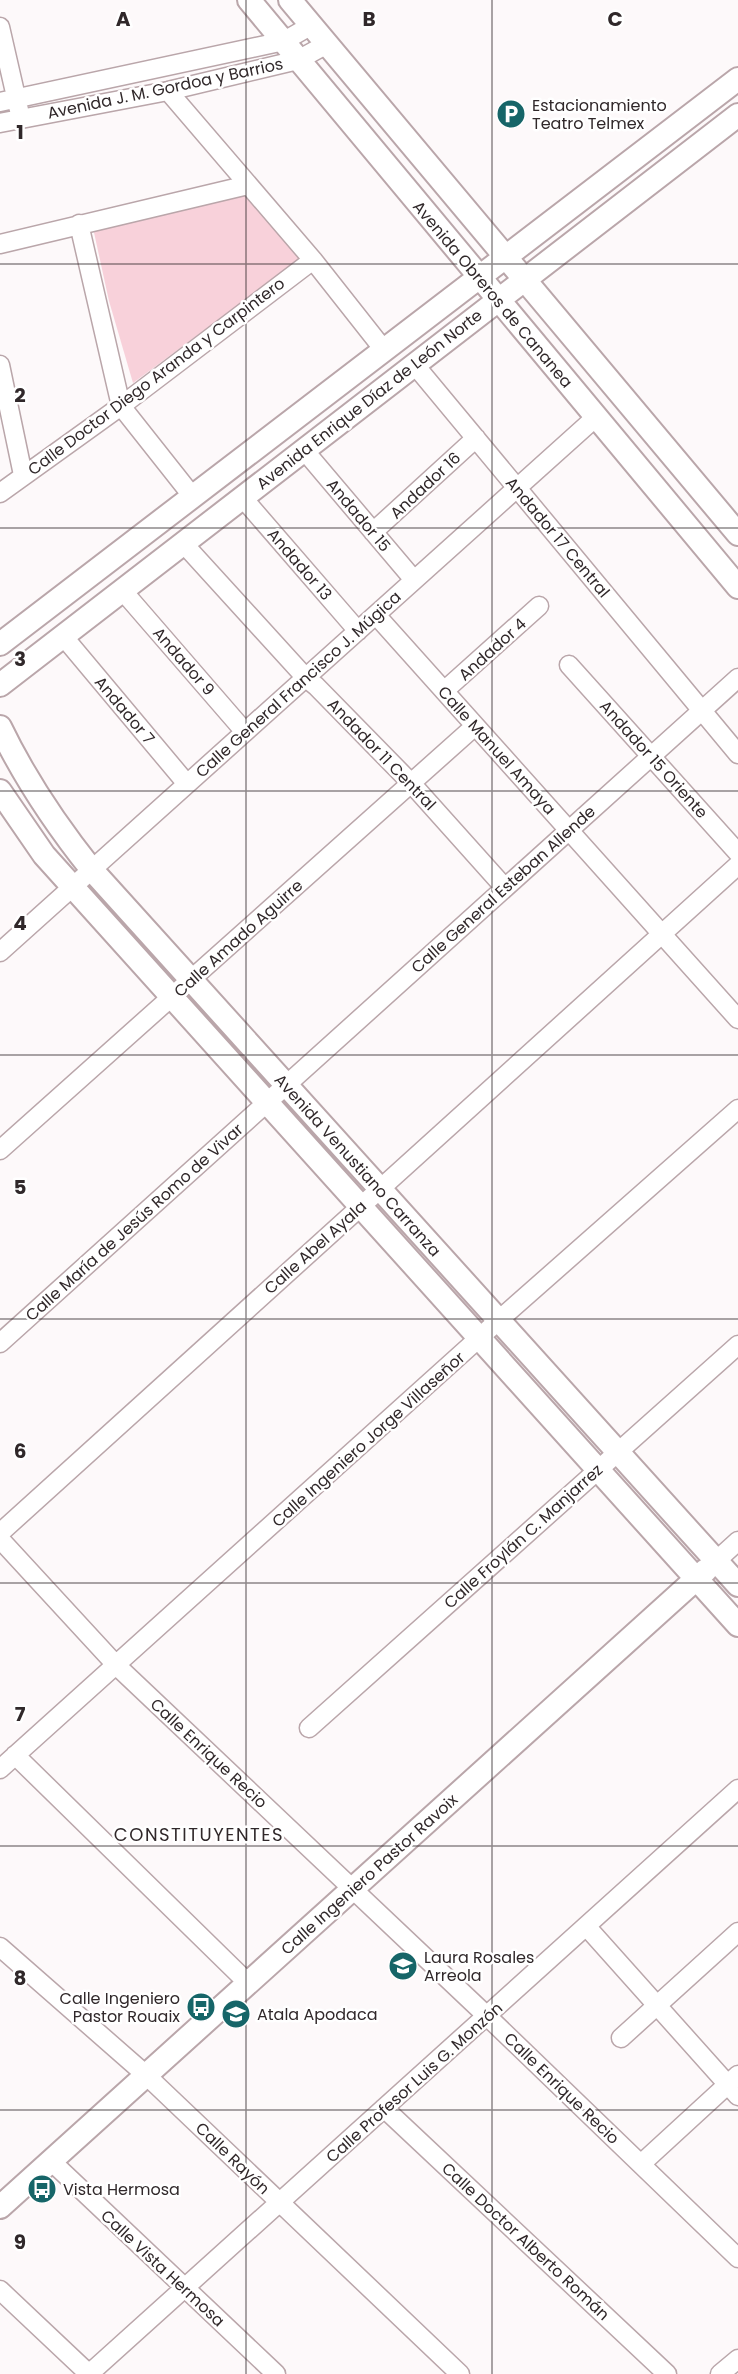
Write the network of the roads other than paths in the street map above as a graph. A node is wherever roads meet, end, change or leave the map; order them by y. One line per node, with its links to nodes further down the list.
1 (249, 0): 5 (street, Avenida Obreros de Cananea)
2 (290, 0): 3 (street, Avenida Obreros de Cananea)
3 (312, 25): 5 (street, Avenida J. M. Gordoa y Barrios); 6 (street, Avenida Obreros de Cananea)
4 (0, 27): 10 (street)
5 (284, 41): 7 (street, Avenida Obreros de Cananea); 10 (street, Avenida J. M. Gordoa y Barrios)
6 (327, 45): 7 (street, Avenida J. M. Gordoa y Barrios); 17 (street, Avenida Obreros de Cananea)
7 (298, 60): 9 (street, Avenida J. M. Gordoa y Barrios); 19 (street, Avenida Obreros de Cananea)
8 (738, 79): 17 (street, Avenida Enrique Díaz de León Norte)
9 (168, 91): 12 (street, Avenida J. M. Gordoa y Barrios); 14 (street)
10 (8, 100): 12 (street)
11 (738, 115): 20 (street, Avenida Enrique Díaz de León Norte)
12 (22, 118): 13 (street, Avenida J. M. Gordoa y Barrios)
13 (0, 123)
14 (248, 185): 15 (street); 18 (street)
15 (79, 224): 16 (street); 25 (street)
16 (0, 244)
17 (505, 258): 19 (street, Avenida Enrique Díaz de León Norte); 20 (street, Avenida Obreros de Cananea)
18 (313, 260): 22 (street); 25 (street, Calle Doctor Diego Aranda y Carpintero)
19 (480, 277): 21 (street, Avenida Obreros de Cananea); 22 (street, Avenida Enrique Díaz de León Norte)
20 (523, 280): 21 (street, Avenida Enrique Díaz de León Norte); 35 (street, Avenida Obreros de Cananea)
21 (498, 299): 23 (street, Avenida Enrique Díaz de León Norte); 26 (street, Avenida Obreros de Cananea)
22 (384, 350): 32 (street, Avenida Enrique Díaz de León Norte)
23 (414, 364): 27 (street, Andador 17 Central); 28 (street, Avenida Enrique Díaz de León Norte)
24 (0, 365): 29 (street)
25 (121, 406): 29 (street, Calle Doctor Diego Aranda y Carpintero); 32 (street)
26 (596, 417): 30 (street, Calle General Francisco J. Múgica); 38 (street, Avenida Obreros de Cananea)
27 (476, 438): 30 (street, Andador 17 Central); 34 (street, Andador 16)
28 (304, 450): 33 (street, Avenida Enrique Díaz de León Norte); 34 (street, Andador 15)
29 (23, 475): 31 (street, Calle Doctor Diego Aranda y Carpintero)
30 (517, 488): 37 (street, Calle General Francisco J. Múgica); 50 (street, Andador 17 Central)
31 (0, 493)
32 (193, 496): 44 (street, Avenida Enrique Díaz de León Norte)
33 (242, 497): 36 (street, Avenida Enrique Díaz de León Norte); 42 (street, Andador 13)
34 (373, 532): 37 (street, Andador 15)
35 (738, 534)
36 (183, 543): 39 (street, Avenida Enrique Díaz de León Norte); 46 (street, Andador 11 Central)
37 (414, 580): 41 (street, Calle General Francisco J. Múgica)
38 (738, 587)
39 (122, 590): 43 (street, Avenida Enrique Díaz de León Norte); 53 (street, Andador 9)
40 (539, 606): 49 (street, Andador 4)
41 (376, 615): 42 (street, Calle General Francisco J. Múgica); 49 (street, Calle Manuel Amaya)
42 (358, 631): 46 (street, Calle General Francisco J. Múgica)
43 (63, 636): 48 (street, Avenida Enrique Díaz de León Norte); 57 (street, Andador 7)
44 (0, 644)
45 (569, 665): 55 (street, Andador 15 Oriente)
46 (306, 678): 53 (street, Calle General Francisco J. Múgica); 56 (street, Andador 11 Central)
47 (738, 678): 50 (street, Calle General Esteban Allende)
48 (0, 685)
49 (444, 691): 51 (street, Calle Manuel Amaya)
50 (702, 710): 54 (street, Andador 17 Central); 55 (street, Calle General Esteban Allende)
51 (476, 726): 56 (street, Calle Amado Aguirre); 59 (street, Calle Manuel Amaya)
52 (0, 727): 62 (street, Avenida Venustiano Carranza)
53 (245, 732): 57 (street, Calle General Francisco J. Múgica)
54 (738, 754)
55 (651, 756): 59 (street, Calle General Esteban Allende); 60 (street, Andador 15 Oriente)
56 (411, 783): 64 (street, Andador 11 Central); 67 (street, Calle Amado Aguirre)
57 (187, 784): 62 (street, Calle General Francisco J. Múgica)
58 (0, 791): 63 (street, Avenida Venustiano Carranza)
59 (569, 830): 64 (street, Calle General Esteban Allende); 65 (street, Calle Manuel Amaya)
60 (738, 854)
61 (738, 865): 65 (street, Calle Abel Ayala)
62 (92, 870): 63 (street, Calle General Francisco J. Múgica); 67 (street, Avenida Venustiano Carranza)
63 (73, 887): 66 (street, Calle General Francisco J. Múgica); 68 (street, Avenida Venustiano Carranza)
64 (505, 888): 70 (street, Calle General Esteban Allende)
65 (662, 934): 69 (street, Calle Manuel Amaya); 74 (street, Calle Abel Ayala)
66 (0, 951)
67 (191, 980): 68 (street, Calle Amado Aguirre); 70 (street, Avenida Venustiano Carranza)
68 (173, 996): 71 (street, Avenida Venustiano Carranza); 73 (street, Calle Amado Aguirre)
69 (738, 1019)
70 (286, 1085): 71 (street, Calle General Esteban Allende); 74 (street, Avenida Venustiano Carranza)
71 (268, 1101): 75 (street, Avenida Venustiano Carranza); 78 (street, Calle María de Jesús Romo de Vivar)
72 (738, 1109): 76 (street, Calle Ingeniero Jorge Villaseñor)
73 (0, 1150)
74 (380, 1189): 75 (street, Calle Abel Ayala); 76 (street, Avenida Venustiano Carranza)
75 (362, 1205): 77 (street, Avenida Venustiano Carranza); 82 (street, Calle Abel Ayala)
76 (499, 1320): 77 (street, Calle Ingeniero Jorge Villaseñor); 80 (street, Avenida Venustiano Carranza)
77 (480, 1337): 81 (street, Avenida Venustiano Carranza); 89 (street, Calle Ingeniero Jorge Villaseñor)
78 (0, 1343)
79 (738, 1345): 80 (street, Calle Froylán C. Manjarrez)
80 (617, 1452): 81 (street, Calle Froylán C. Manjarrez); 85 (street, Avenida Venustiano Carranza)
81 (598, 1469): 86 (street, Avenida Venustiano Carranza); 90 (street, Calle Froylán C. Manjarrez)
82 (0, 1533)
83 (0, 1539): 89 (street, Calle Enrique Recio)
84 (738, 1541): 85 (street, Calle Ingeniero Pastor Ravoix)
85 (716, 1562): 86 (street, Calle Ingeniero Pastor Ravoix); 87 (street, Avenida Venustiano Carranza)
86 (697, 1579): 88 (street, Avenida Venustiano Carranza); 94 (street, Calle Ingeniero Pastor Ravoix)
87 (738, 1586)
88 (738, 1625)
89 (117, 1666): 91 (street, Calle Ingeniero Jorge Villaseñor); 94 (street, Calle Enrique Recio)
90 (309, 1728)
91 (15, 1755): 92 (street, Calle Ingeniero Jorge Villaseñor); 98 (street)
92 (0, 1769)
93 (738, 1789): 95 (street, Calle Profesor Luis G. Monzón)
94 (352, 1888): 98 (street, Calle Ingeniero Pastor Ravoix); 100 (street, Calle Enrique Recio)
95 (586, 1926): 99 (street); 100 (street, Calle Profesor Luis G. Monzón)
96 (738, 1932): 99 (street)
97 (0, 1947): 102 (street, Calle Rayón)
98 (248, 1983): 102 (street, Calle Ingeniero Pastor Ravoix)
99 (657, 2005): 101 (street); 103 (street)
100 (488, 2016): 104 (street, Calle Profesor Luis G. Monzón); 106 (street, Calle Enrique Recio)
101 (621, 2038)
102 (146, 2075): 105 (street, Calle Ingeniero Pastor Ravoix); 107 (street, Calle Rayón)
103 (734, 2085): 106 (street)
104 (384, 2108): 107 (street, Calle Profesor Luis G. Monzón); 116 (street, Calle Doctor Alberto Román)
105 (51, 2161): 108 (street, Calle Ingeniero Pastor Ravoix); 110 (street, Calle Vista Hermosa)
106 (641, 2164): 109 (street, Calle Enrique Recio)
107 (279, 2202): 110 (street, Calle Profesor Luis G. Monzón); 115 (street, Calle Rayón)
108 (0, 2207)
109 (738, 2258)
110 (184, 2288): 113 (street, Calle Profesor Luis G. Monzón); 114 (street, Calle Vista Hermosa)
111 (0, 2290): 113 (street)
112 (738, 2359): 117 (street)
113 (89, 2374)
114 (276, 2374)
115 (460, 2374)
116 (667, 2374)
117 (720, 2374)

